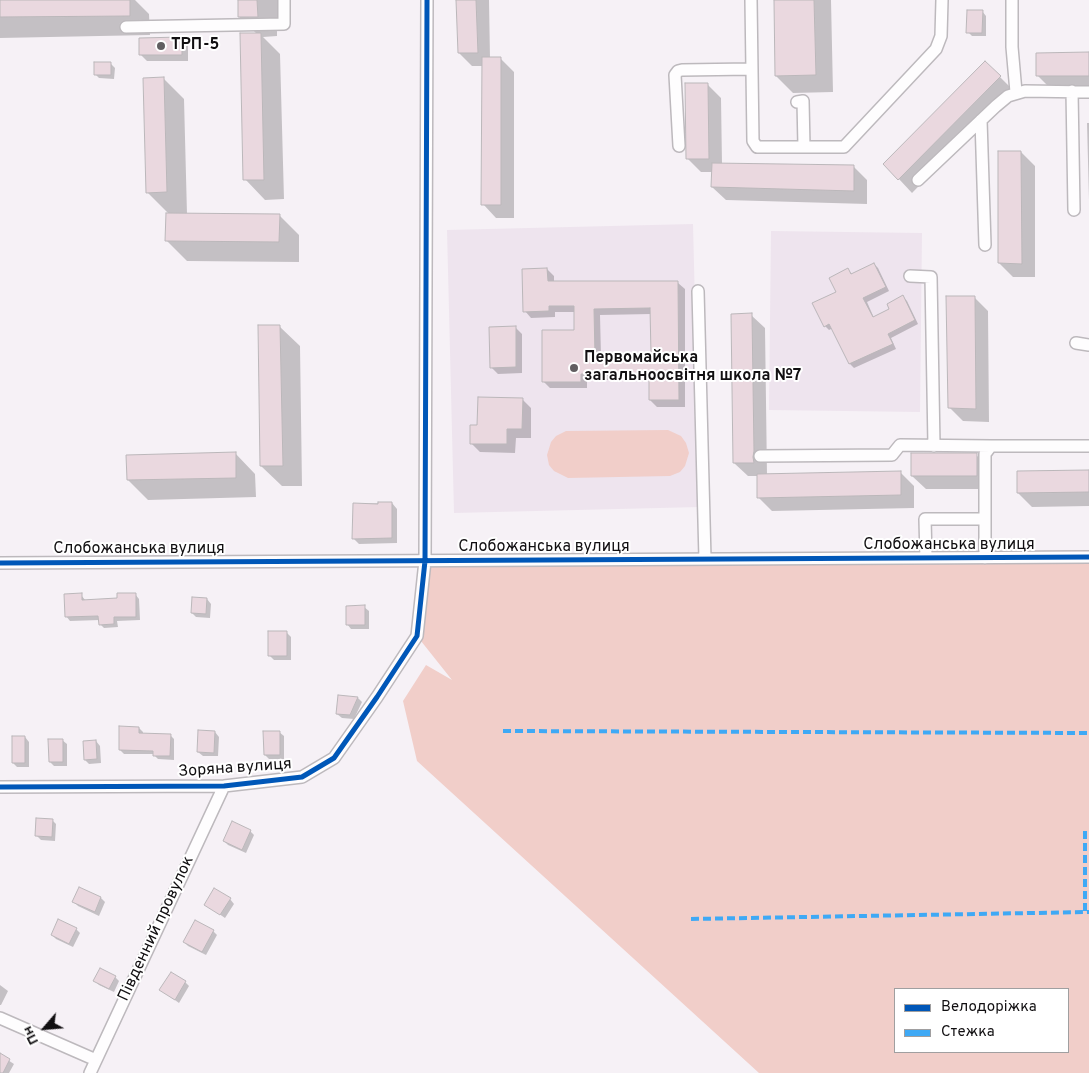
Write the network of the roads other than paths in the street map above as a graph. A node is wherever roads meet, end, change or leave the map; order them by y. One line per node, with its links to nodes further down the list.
1 (284, 0): 6 (street)
2 (427, 0): 31 (street, Зоряна вулиця)
3 (751, 0): 7 (street)
4 (942, 0): 14 (street)
5 (1012, 0): 8 (street)
6 (126, 27)
7 (751, 70): 13 (street); 14 (street)
8 (1016, 92): 9 (street); 12 (street)
9 (1072, 92): 10 (street); 16 (street)
10 (1089, 92)
11 (797, 102): 14 (street)
12 (980, 120): 15 (street); 17 (street)
13 (678, 146)
14 (804, 147)
15 (918, 180)
16 (1074, 210)
17 (984, 245)
18 (910, 276): 22 (street)
19 (698, 291): 30 (street)
20 (1076, 343): 21 (street)
21 (1089, 345)
22 (934, 446): 23 (street); 25 (street)
23 (991, 446): 24 (street); 26 (street)
24 (1089, 446)
25 (760, 456)
26 (985, 519): 28 (street); 29 (street)
27 (1089, 557): 29 (street, Слобожанська вулиця)
28 (926, 558): 29 (street, Слобожанська вулиця); 30 (street, Слобожанська вулиця)
29 (985, 558)
30 (705, 559): 31 (street, Слобожанська вулиця)
31 (425, 561): 32 (street, Слобожанська вулиця); 33 (street, Зоряна вулиця)
32 (0, 563)
33 (224, 786): 34 (street, Зоряна вулиця); 36 (street, Південний провулок)
34 (0, 787)
35 (0, 1018): 36 (street)
36 (96, 1060): 37 (street, Південний провулок)
37 (90, 1073)

